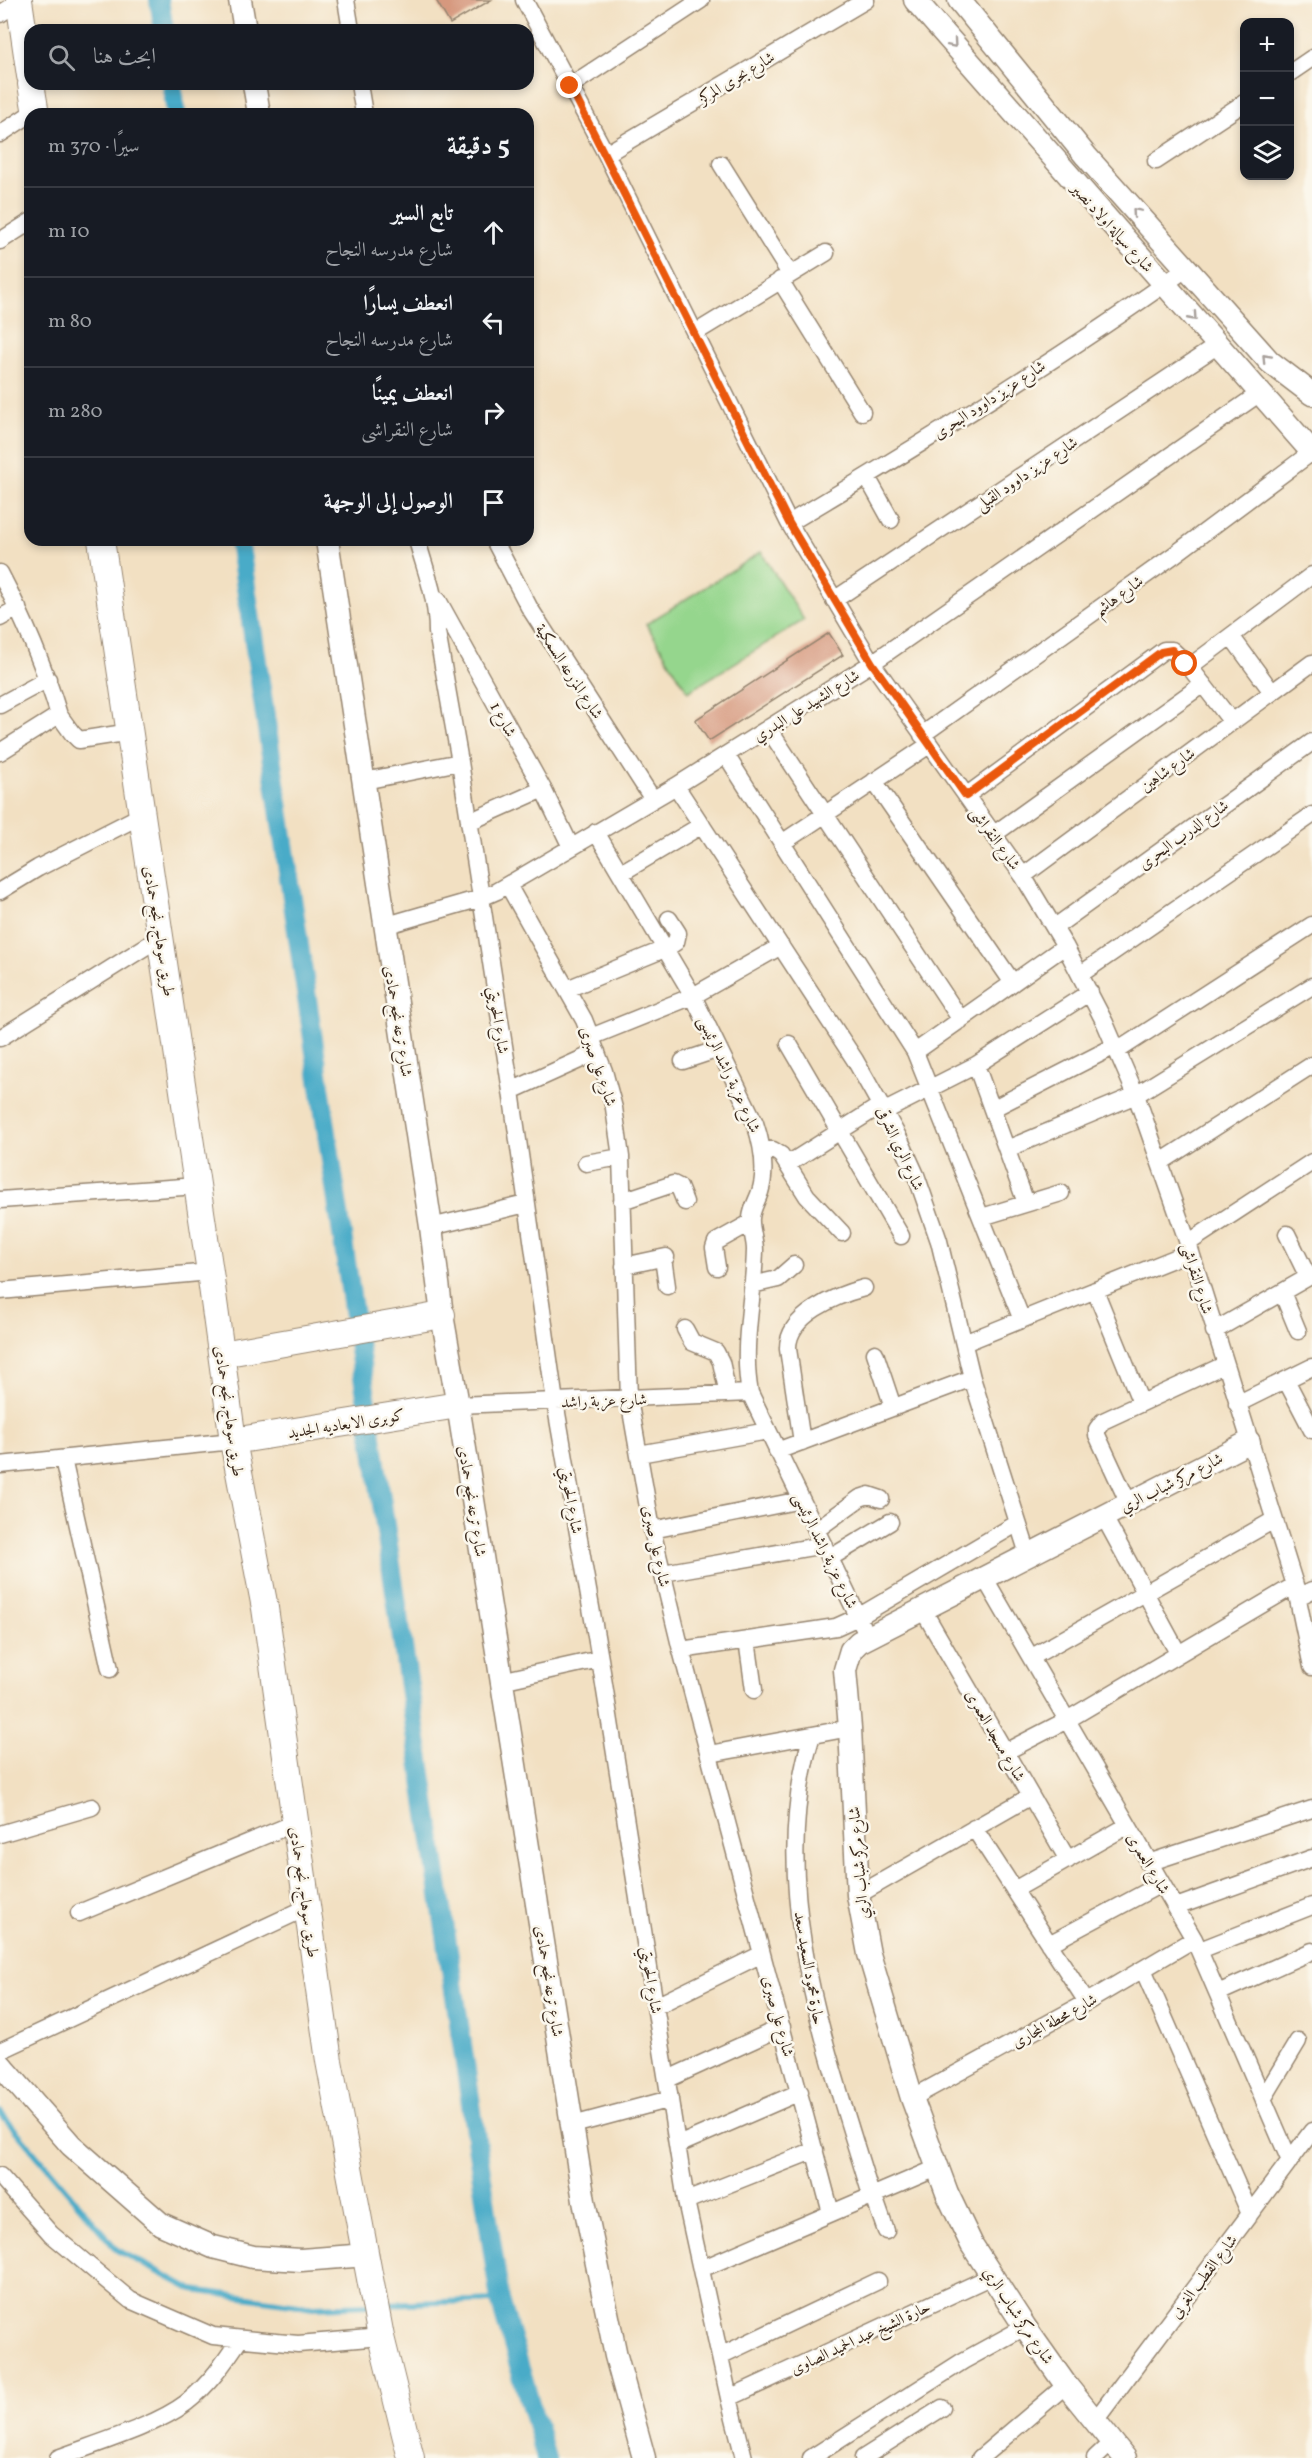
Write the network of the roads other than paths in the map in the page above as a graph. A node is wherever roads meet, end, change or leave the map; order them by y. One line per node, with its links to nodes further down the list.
1 (240, 0): 9 (street)
2 (346, 0): 10 (street)
3 (701, 0): 14 (street)
4 (866, 0): 24 (street, شارع بحرى المركز)
5 (959, 0): 25 (street, شارع سيالة اولاد نصير)
6 (530, 2): 14 (street, شارع النقراشى)
7 (13, 5): 11 (main road)
8 (925, 7): 28 (street, شارع سيالة اولاد نصير, one-way to 28)
9 (244, 24)
10 (350, 24)
11 (24, 51)
12 (1312, 58): 13 (street)
13 (1291, 72)
14 (570, 86): 24 (street, شارع النقراشى)
15 (32, 90): 19 (main road)
16 (255, 90): 20 (street)
17 (360, 90): 21 (street)
18 (1240, 106): 26 (street)
19 (34, 108)
20 (258, 108)
21 (363, 108)
22 (24, 119): 23 (street)
23 (0, 134)
24 (606, 154): 35 (street, شارع النقراشى)
25 (1086, 156): 28 (street); 32 (street, شارع سيالة اولاد نصير, one-way to 25)
26 (1156, 161)
27 (721, 164): 33 (street)
28 (1065, 174): 34 (street, شارع سيالة اولاد نصير)
29 (24, 226): 30 (street)
30 (0, 241)
31 (826, 253): 33 (street)
32 (1186, 269): 34 (street, شارع عزيز داوود البحرى); 38 (street, شارع سيالة اولاد نصير, one-way to 32)
33 (785, 278): 35 (street); 39 (street)
34 (1164, 285): 36 (street, شارع سيالة اولاد نصير, one-way to 36); 41 (street, شارع عزيز داوود البحرى)
35 (695, 333): 43 (street, شارع النقراشى)
36 (1218, 345): 37 (street, شارع سيالة اولاد نصير); 51 (street, شارع عزيز داوود القبلى)
37 (1260, 393): 40 (street, شارع سيالة اولاد نصير); 55 (street, شارع الشهيد على البدري)
38 (1312, 394)
39 (862, 412)
40 (1309, 444): 66 (street, شارع هاشم)
41 (867, 477): 42 (street); 43 (street, شارع عزيز داوود البحرى)
42 (891, 520)
43 (789, 523): 51 (street, شارع النقراشى)
44 (102, 546): 65 (main road, طريق سوهاج, نجع حمادى)
45 (328, 546): 71 (street, شارع ترعه نجع حمادى)
46 (419, 546): 50 (street, شارع الحويتي)
47 (497, 546): 76 (street, شارع المزرعه السمكية)
48 (0, 573): 52 (street)
49 (1312, 575): 54 (street)
50 (434, 593): 70 (street, شارع الحويتي); 74 (street, شارع 1)
51 (834, 600): 55 (street, شارع النقراشى)
52 (18, 608): 53 (street); 58 (street)
53 (0, 618)
54 (1231, 636): 57 (street); 60 (street)
55 (872, 663): 64 (street, شارع الشهيد على البدري); 66 (street, شارع النقراشى)
56 (1312, 663): 60 (street, شارع شاهين)
57 (1188, 665): 59 (street); 75 (street)
58 (48, 679): 61 (street); 62 (street)
59 (1203, 684): 63 (street); 83 (street)
60 (1272, 692): 63 (street, شارع شاهين)
61 (0, 705)
62 (59, 715): 65 (street); 68 (street)
63 (1232, 722): 87 (street, شارع شاهين)
64 (768, 728): 69 (street, شارع الشهيد على البدري); 77 (street)
65 (130, 732): 78 (main road, طريق سوهاج, نجع حمادى)
66 (926, 740): 72 (street, شارع هاشم); 75 (street, شارع النقراشى)
67 (1312, 742): 94 (street, شارع الدرب البحرى)
68 (0, 752)
69 (726, 755): 73 (street, شارع الشهيد على البدري); 84 (street)
70 (460, 762): 71 (street); 80 (street, شارع الحويتي)
71 (364, 781): 93 (street, شارع ترعه نجع حمادى)
72 (874, 781): 77 (street, شارع هاشم); 100 (street)
73 (676, 786): 76 (street, شارع الشهيد على البدري); 81 (street, شارع الري الشرقى)
74 (543, 789): 80 (street); 85 (street, شارع 1)
75 (966, 796): 83 (street, شارع النقراشى)
76 (652, 798): 82 (street, شارع الشهيد على البدري)
77 (825, 814): 84 (street, شارع هاشم); 105 (street)
78 (142, 815): 89 (street); 95 (main road, طريق سوهاج, نجع حمادى)
79 (1312, 815): 99 (street)
80 (469, 822): 90 (street, شارع الحويتي)
81 (702, 825): 86 (street); 96 (street, شارع الري الشرقى)
82 (596, 832): 85 (street, شارع الشهيد على البدري); 86 (street, شارع عزبة راشد الرئيسى)
83 (993, 835): 87 (street, شارع النقراشى)
84 (782, 843): 111 (street)
85 (572, 847): 88 (street, شارع الشهيد على البدري)
86 (621, 873): 98 (street, شارع عزبة راشد الرئيسى)
87 (1023, 876): 94 (street, شارع النقراشى)
88 (508, 885): 90 (street, شارع الشهيد على البدري); 102 (street, شارع على صبرى)
89 (0, 891)
90 (481, 898): 93 (street, شارع الشهيد على البدري); 116 (street, شارع الحويتي)
91 (669, 919): 98 (street)
92 (1312, 925): 109 (street)
93 (384, 926): 137 (street, شارع ترعه نجع حمادى)
94 (1055, 927): 97 (street, شارع النقراشى)
95 (161, 937): 106 (street); 128 (main road, طريق سوهاج, نجع حمادى)
96 (781, 946): 104 (street); 118 (street, شارع الري الشرقى)
97 (1065, 946): 99 (street, شارع النقراشى); 100 (street)
98 (667, 948): 102 (street); 104 (street, شارع عزبة راشد الرئيسى)
99 (1081, 974): 103 (street, شارع النقراشى)
100 (1014, 983): 105 (street)
101 (1312, 986): 117 (street)
102 (567, 988): 108 (street, شارع على صبرى)
103 (1090, 992): 109 (street, شارع النقراشى); 113 (street)
104 (693, 996): 108 (street); 110 (street, شارع عزبة راشد الرئيسى)
105 (961, 1020): 111 (street)
106 (0, 1038)
107 (789, 1044): 120 (street)
108 (594, 1045): 116 (street); 123 (street, شارع على صبرى)
109 (1116, 1048): 117 (street, شارع النقراشى); 119 (street)
110 (719, 1049): 112 (street); 121 (street, شارع عزبة راشد الرئيسى)
111 (915, 1052): 115 (street)
112 (683, 1061)
113 (976, 1065): 115 (street); 119 (street)
114 (1312, 1065): 124 (street)
115 (930, 1089): 118 (street); 135 (street)
116 (511, 1091): 134 (street, شارع الحويتي)
117 (1136, 1095): 122 (street); 124 (street, شارع النقراشى)
118 (883, 1108): 120 (street); 158 (street, شارع الري الشرقى)
119 (992, 1109): 122 (street)
120 (840, 1131): 127 (street); 140 (street)
121 (762, 1149): 127 (street); 136 (street, شارع عزبة راشد الرئيسى)
122 (1007, 1149): 133 (street)
123 (621, 1157): 126 (street); 131 (street, شارع على صبرى)
124 (1161, 1162): 141 (street, شارع النقراشى)
125 (1312, 1162): 141 (street)
126 (586, 1163)
127 (788, 1164): 138 (street)
128 (197, 1186): 130 (street); 145 (main road, طريق سوهاج, نجع حمادى)
129 (1061, 1193): 133 (street)
130 (0, 1200)
131 (622, 1201): 132 (street); 143 (street, شارع على صبرى)
132 (685, 1202)
133 (1026, 1203): 135 (street)
134 (526, 1204): 137 (street); 168 (street, شارع الحويتي)
135 (982, 1217): 154 (street)
136 (750, 1223): 144 (street); 147 (street, شارع عزبة راشد الرئيسى)
137 (431, 1227): 153 (street, شارع ترعه نجع حمادى)
138 (842, 1233)
139 (1287, 1234): 146 (street)
140 (902, 1236)
141 (1189, 1248): 150 (street); 156 (street, شارع النقراشى)
142 (794, 1265): 147 (street)
143 (624, 1266): 148 (street); 167 (street, شارع على صبرى)
144 (717, 1267)
145 (210, 1272): 151 (street); 160 (main road, طريق سوهاج, نجع حمادى)
146 (1310, 1276): 152 (street)
147 (752, 1285): 165 (street, شارع عزبة راشد الرئيسى)
148 (667, 1287)
149 (864, 1288): 176 (street)
150 (1095, 1290): 154 (street); 169 (street)
151 (0, 1291)
152 (1282, 1292): 156 (street); 157 (street)
153 (442, 1315): 160 (main road); 171 (street, شارع ترعه نجع حمادى)
154 (1022, 1320): 158 (street)
155 (686, 1329): 166 (street)
156 (1214, 1331): 161 (street, شارع النقراشى)
157 (1298, 1331)
158 (964, 1343): 163 (street, شارع الري الشرقى)
159 (875, 1353): 172 (street)
160 (222, 1354): 175 (main road, طريق سوهاج, نجع حمادى)
161 (1224, 1365): 169 (street); 170 (street, شارع النقراشى)
162 (1312, 1367): 164 (street)
163 (972, 1377): 172 (street); 188 (street, شارع الري الشرقى)
164 (1286, 1380): 170 (street); 173 (street)
165 (750, 1393): 166 (street, شارع عزبة راشد); 174 (street, شارع عزبة راشد الرئيسى)
166 (728, 1394): 167 (street, شارع عزبة راشد)
167 (629, 1399): 168 (street, شارع عزبة راشد); 179 (street, شارع على صبرى)
168 (555, 1402): 171 (street, شارع عزبة راشد); 204 (street, شارع الحويتي)
169 (1141, 1403): 184 (street)
170 (1237, 1404): 177 (street, شارع النقراشى)
171 (458, 1405): 175 (main road, كوبرى الابعاديه الجديد); 207 (street, شارع ترعه نجع حمادى)
172 (893, 1407): 176 (street)
173 (1312, 1430)
174 (768, 1431): 178 (street, شارع عزبة راشد الرئيسى); 179 (street)
175 (233, 1441): 180 (street); 217 (main road, طريق سوهاج, نجع حمادى)
176 (801, 1442): 178 (street)
177 (1249, 1442): 184 (street, شارع مركز شباب الري); 186 (street, شارع النقراشى)
178 (777, 1451): 183 (street, شارع عزبة راشد الرئيسى)
179 (639, 1455): 189 (street, شارع على صبرى)
180 (63, 1459): 181 (street); 206 (street)
181 (0, 1465)
182 (881, 1499): 190 (street)
183 (801, 1500): 189 (street); 190 (street, شارع عزبة راشد الرئيسى)
184 (1129, 1504): 185 (street, شارع مركز شباب الري)
185 (1104, 1517): 192 (street, شارع مركز شباب الري); 196 (street)
186 (1274, 1520): 195 (street, شارع النقراشى); 196 (street)
187 (890, 1522): 191 (street)
188 (1018, 1523): 192 (street, شارع الري الشرقى); 198 (street)
189 (652, 1530): 193 (street, شارع على صبرى)
190 (816, 1530): 191 (street, شارع عزبة راشد الرئيسى)
191 (827, 1551): 193 (street); 198 (street, شارع عزبة راشد الرئيسى)
192 (1028, 1554): 194 (street, شارع مركز شباب الري)
193 (663, 1573): 201 (street, شارع على صبرى)
194 (984, 1577): 197 (street, شارع مركز شباب الري); 203 (street, شارع العمرى)
195 (1302, 1591): 202 (street); 205 (street, شارع النقراشى)
196 (1145, 1593): 202 (street); 203 (street)
197 (923, 1610): 199 (street, شارع مركز شباب الري); 212 (street, شارع مسجد العمرى)
198 (858, 1617): 199 (street, شارع عزبة راشد الرئيسى); 200 (street)
199 (868, 1637): 210 (street, شارع مركز شباب الري)
200 (747, 1640): 201 (street); 208 (street)
201 (681, 1650): 213 (street, شارع على صبرى)
202 (1178, 1653): 209 (street)
203 (1032, 1657): 209 (street, شارع العمرى)
204 (600, 1659): 207 (street); 238 (street, شارع الحويتي)
205 (1312, 1667)
206 (110, 1669)
207 (501, 1681): 248 (street, شارع ترعه نجع حمادى)
208 (754, 1690)
209 (1067, 1720): 212 (street); 218 (street, شارع العمرى)
210 (850, 1728): 211 (street); 226 (street, شارع مركز شباب الري)
211 (812, 1735): 213 (street); 255 (street, حارة محمود السعيد سعد)
212 (1005, 1752): 214 (street, شارع مسجد العمرى)
213 (710, 1754): 234 (street, شارع على صبرى)
214 (1031, 1796): 219 (street); 222 (street, شارع مسجد العمرى)
215 (92, 1807): 220 (street)
216 (1312, 1809): 223 (street)
217 (295, 1823): 229 (main road, طريق سوهاج, نجع حمادى); 230 (street)
218 (1127, 1826): 222 (street); 223 (street, شارع العمرى)
219 (974, 1828): 225 (street); 226 (street)
220 (0, 1834)
221 (1312, 1858): 228 (street)
222 (1068, 1860): 225 (street)
223 (1149, 1863): 224 (street, شارع العمرى)
224 (1161, 1884): 228 (street, شارع العمرى); 231 (street)
225 (1014, 1890): 231 (street)
226 (858, 1895): 245 (street, شارع مركز شباب الري)
227 (1312, 1906): 232 (street, شارع محطة المجارى)
228 (1176, 1907): 232 (street, شارع العمرى)
229 (306, 1908): 241 (street); 260 (main road, طريق سوهاج, نجع حمادى)
230 (79, 1913)
231 (1049, 1944): 237 (street)
232 (1197, 1945): 235 (street, شارع محطة المجارى); 236 (street, شارع العمرى)
233 (1312, 1951): 236 (street)
234 (762, 1954): 238 (street); 239 (street, شارع على صبرى)
235 (1143, 1969): 237 (street, شارع محطة المجارى); 258 (street)
236 (1218, 1993): 247 (street, شارع العمرى)
237 (1087, 2002): 245 (street, شارع محطة المجارى)
238 (656, 2006): 243 (street, شارع الحويتي)
239 (782, 2027): 243 (street); 244 (street, شارع على صبرى)
240 (1298, 2041): 247 (street)
241 (0, 2051)
242 (0, 2064): 260 (street)
243 (668, 2079): 246 (street, شارع الحويتي)
244 (800, 2092): 250 (street); 251 (street, شارع على صبرى)
245 (912, 2098): 253 (street, شارع مركز شباب الري)
246 (670, 2099): 248 (street); 250 (street, شارع الحويتي)
247 (1263, 2099): 252 (street, شارع العمرى)
248 (573, 2125): 275 (street, شارع ترعه نجع حمادى)
249 (1312, 2131): 252 (street, شارع القطب الغربى)
250 (678, 2145): 256 (street, شارع الحويتي)
251 (815, 2150): 256 (street); 257 (street, شارع على صبرى)
252 (1290, 2161): 258 (street, شارع القطب الغربى)
253 (937, 2168): 255 (street); 262 (street, شارع مركز شباب الري)
254 (0, 2176): 266 (street)
255 (872, 2195): 257 (street); 259 (street, حارة محمود السعيد سعد)
256 (686, 2201): 261 (street, شارع الحويتي)
257 (831, 2213): 261 (street)
258 (1250, 2214): 271 (street, شارع القطب الغربى)
259 (886, 2232)
260 (367, 2255): 264 (main road, طريق سوهاج, نجع حمادى)
261 (701, 2270): 267 (street, شارع الحويتي)
262 (992, 2276): 265 (street, شارع مركز شباب الري); 269 (street, حارة الشيخ عبد الحميد الصاوى)
263 (878, 2281): 267 (street)
264 (379, 2326): 266 (street); 274 (main road, طريق سوهاج, نجع حمادى)
265 (1025, 2327): 268 (street, شارع مركز شباب الري); 277 (street)
266 (240, 2339): 273 (street)
267 (720, 2356): 269 (street, شارع الحويتي)
268 (1066, 2385): 271 (street, شارع مركز شباب الري); 279 (street)
269 (729, 2398): 276 (street, شارع الحويتي)
270 (942, 2408): 278 (street)
271 (1095, 2421): 272 (street, شارع مركز شباب الري)
272 (1110, 2453)
273 (58, 2458)
274 (411, 2458)
275 (644, 2458)
276 (744, 2458)
277 (811, 2458)
278 (863, 2458)
279 (980, 2458)

